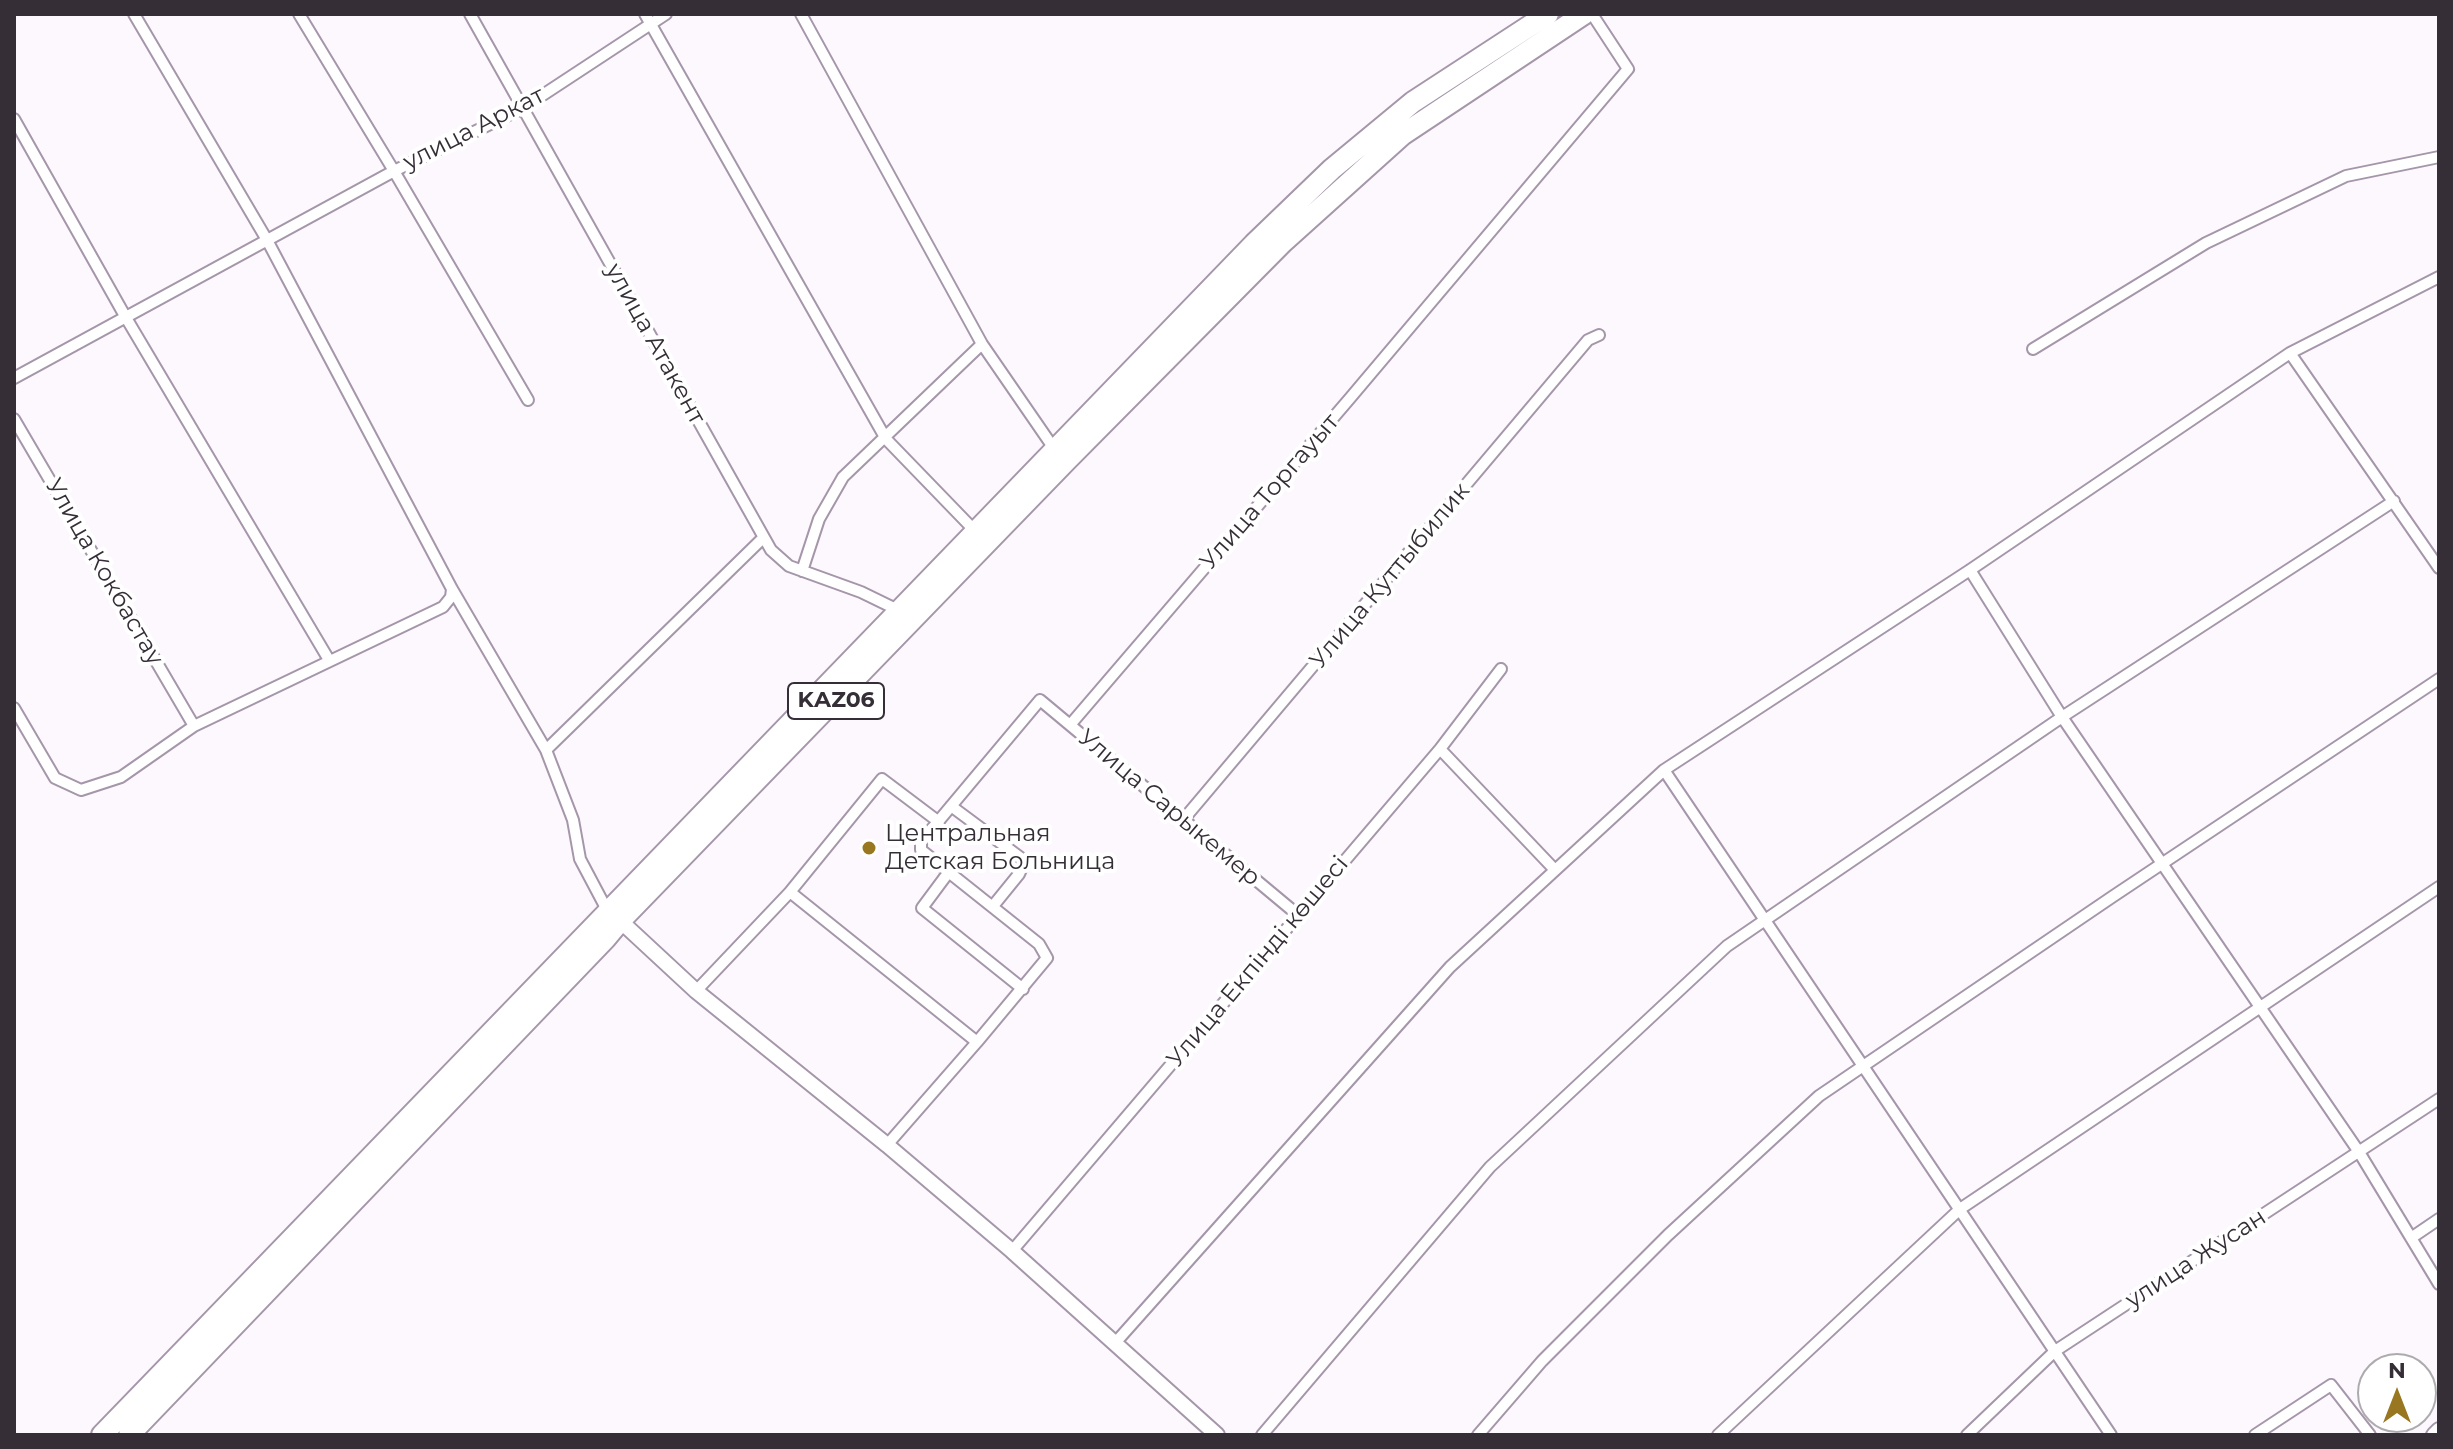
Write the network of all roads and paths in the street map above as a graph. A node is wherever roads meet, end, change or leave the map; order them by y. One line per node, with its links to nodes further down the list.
1 (134, 14): 14 (street)
2 (299, 14): 13 (street, улица Аркат)
3 (470, 14): 10 (street, улица Атакент)
4 (666, 14): 9 (street, улица Аркат)
5 (801, 14): 19 (street)
6 (1548, 14): 15 (highway, KАZ06)
7 (1584, 14): 15 (highway, KАZ06)
8 (1592, 14): 40 (street, Улица Торгауыт)
9 (648, 19): 10 (street, улица Аркат); 25 (street)
10 (523, 108): 13 (street, улица Аркат); 29 (street, улица Атакент)
11 (14, 119): 17 (street)
12 (2439, 157): 20 (street)
13 (394, 171): 14 (street); 23 (street)
14 (267, 240): 17 (street); 33 (street)
15 (1261, 251): 26 (highway, KАZ06); 55 (highway, KАZ06)
16 (2439, 277): 21 (street)
17 (125, 316): 22 (street); 35 (street)
18 (1599, 335): 46 (street, Улица Куттыбилик)
19 (982, 344): 25 (street); 26 (street)
20 (2033, 349)
21 (2290, 353): 27 (street); 31 (street)
22 (14, 378)
23 (528, 400)
24 (14, 419): 41 (street, Улица Кокбастау)
25 (886, 439): 28 (street); 32 (street)
26 (1055, 450): 28 (highway, KАZ06)
27 (2394, 501): 30 (street); 39 (street)
28 (976, 533): 34 (highway, KАZ06)
29 (763, 538): 32 (street, улица Атакент); 43 (street)
30 (2439, 568)
31 (1970, 570): 39 (street); 44 (street)
32 (802, 571): 34 (street, улица Атакент)
33 (452, 589): 35 (street); 43 (street)
34 (898, 610): 55 (highway, KАZ06)
35 (329, 660): 41 (street)
36 (1501, 669): 42 (street, Улица Екпінді көшесі)
37 (2439, 679): 48 (street)
38 (14, 708): 41 (street)
39 (2062, 717): 48 (street); 56 (street)
40 (1070, 725): 45 (street, Улица Сарыкемер); 46 (street, Улица Сарыкемер)
41 (194, 726)
42 (1440, 749): 49 (street); 54 (street, Улица Екпінді көшесі)
43 (546, 750): 55 (street)
44 (1664, 770): 49 (street); 56 (street)
45 (951, 806): 47 (street); 53 (street)
46 (1183, 820): 54 (street, Улица Сарыкемер)
47 (939, 822): 50 (street); 52 (street)
48 (2162, 863): 59 (street); 61 (street)
49 (1555, 870): 70 (street)
50 (948, 873): 53 (street); 57 (street)
51 (2439, 887): 59 (street)
52 (790, 892): 58 (street); 60 (street)
53 (993, 906): 57 (street)
54 (1298, 915): 68 (street, Улица Екпінді көшесі)
55 (614, 916): 58 (main road); 73 (highway, KАZ06); 74 (highway, KАZ06)
56 (1764, 918): 61 (street); 76 (street)
57 (1023, 989): 60 (street)
58 (696, 991): 63 (main road)
59 (2260, 1005): 64 (street); 65 (street)
60 (977, 1042): 63 (street)
61 (1863, 1065): 65 (street); 77 (street)
62 (2439, 1099): 64 (street, улица Жусан)
63 (887, 1145): 68 (main road)
64 (2359, 1152): 67 (street); 71 (street, улица Жусан)
65 (1960, 1209): 71 (street); 78 (street)
66 (2439, 1219): 67 (street)
67 (2411, 1238): 69 (street)
68 (1012, 1251): 70 (main road)
69 (2439, 1284)
70 (1116, 1342): 75 (main road)
71 (2055, 1351): 79 (street, улица Жусан); 80 (street)
72 (2439, 1430): 83 (main road)
73 (102, 1435)
74 (129, 1435)
75 (1217, 1435)
76 (1262, 1435)
77 (1478, 1435)
78 (1718, 1435)
79 (1967, 1435)
80 (2111, 1435)
81 (2255, 1435): 82 (street)
82 (2370, 1435)
83 (2434, 1435)

